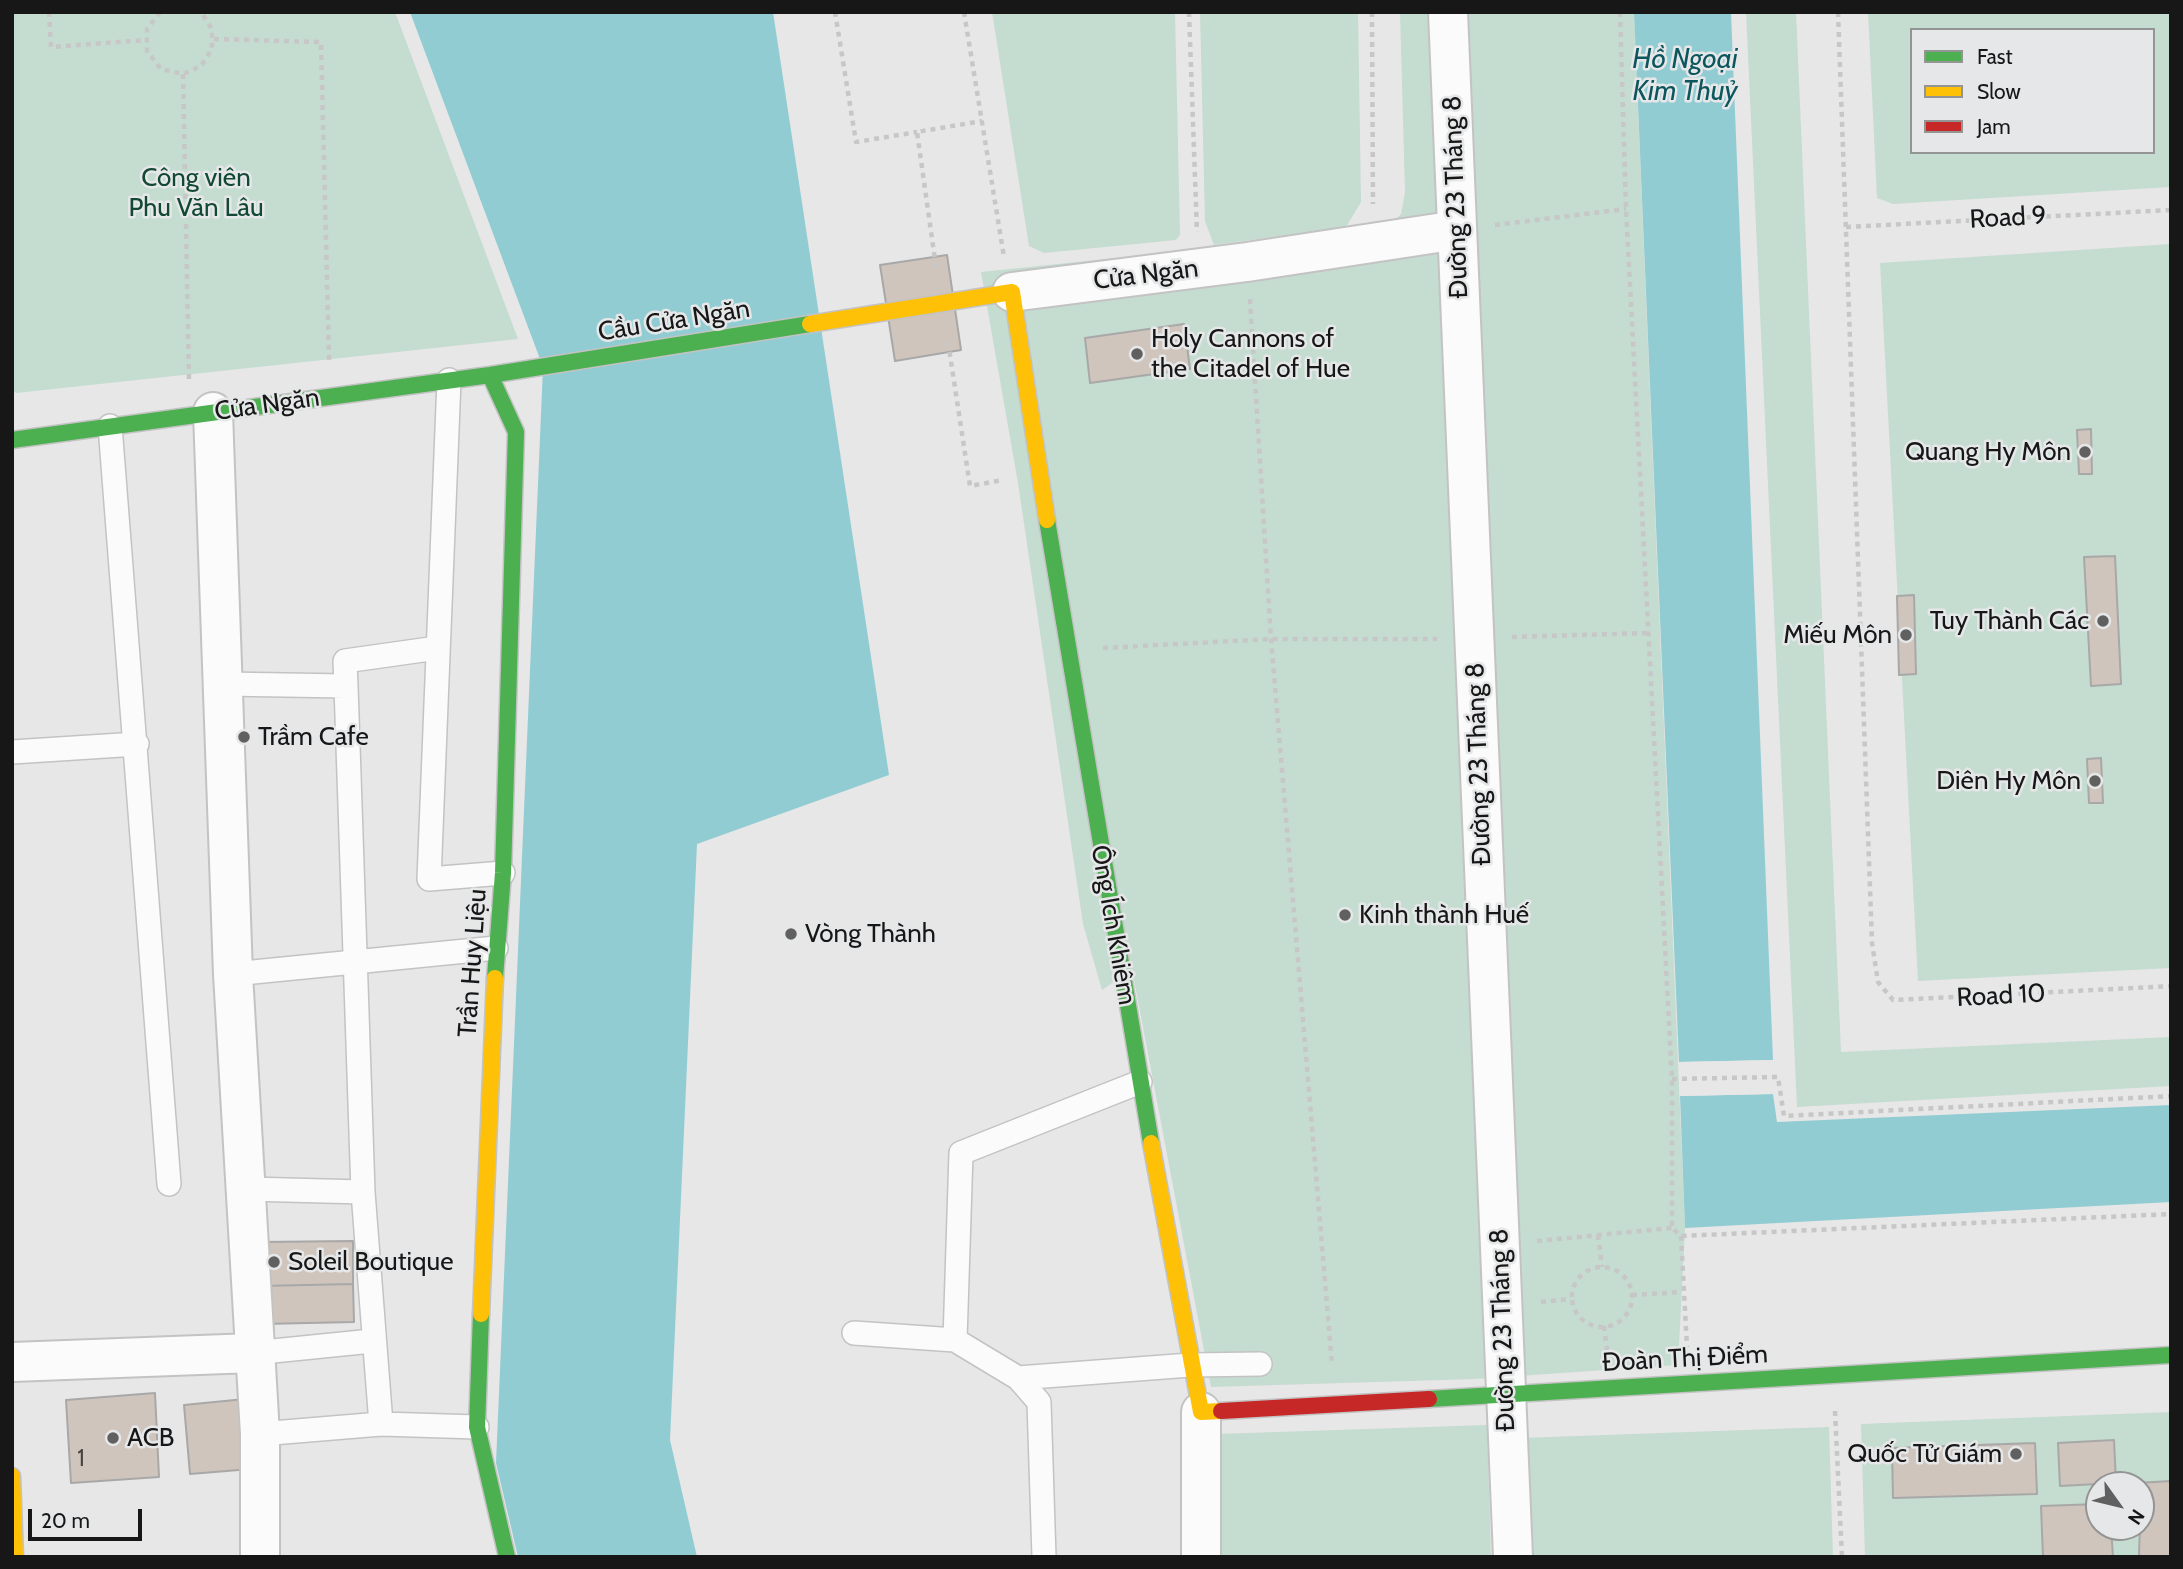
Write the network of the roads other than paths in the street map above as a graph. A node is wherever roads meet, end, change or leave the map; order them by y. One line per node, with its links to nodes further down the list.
1 (1448, 12): 2 (street, Đường 23 Tháng 8)
2 (1457, 230): 3 (street, Cửa Ngăn); 33 (street, Đường 23 Tháng 8)
3 (1012, 292): 4 (street, Cửa Ngăn); 20 (street, Ông Ích Khiêm)
4 (834, 320): 5 (street, Cầu Cửa Ngăn)
5 (523, 370): 6 (street, Cửa Ngăn)
6 (490, 374): 7 (street, Cửa Ngăn); 16 (street, Trần Huy Liệu)
7 (449, 380): 8 (street, Cửa Ngăn); 11 (lane)
8 (201, 414): 9 (street, Cửa Ngăn); 12 (street)
9 (110, 426): 10 (street, Cửa Ngăn); 14 (lane)
10 (12, 440)
11 (437, 648): 13 (lane); 16 (lane)
12 (224, 684): 13 (lane); 19 (street)
13 (346, 686): 18 (lane)
14 (137, 744): 15 (lane); 21 (lane)
15 (12, 752)
16 (503, 873): 17 (street, Trần Huy Liệu)
17 (496, 948): 18 (lane); 36 (street, Trần Huy Liệu)
18 (355, 961): 19 (lane); 23 (lane)
19 (233, 974): 22 (street)
20 (1140, 1082): 25 (lane); 30 (street, Ông Ích Khiêm)
21 (169, 1184)
22 (248, 1189): 23 (lane); 27 (street)
23 (363, 1192): 26 (lane)
24 (853, 1333): 25 (lane)
25 (955, 1340): 32 (lane)
26 (372, 1341): 27 (lane); 35 (lane)
27 (253, 1353): 29 (street); 37 (street)
28 (2171, 1355): 33 (street, Đoàn Thị Điểm)
29 (12, 1362)
30 (1190, 1364): 31 (lane); 32 (lane); 34 (street, Ông Ích Khiêm)
31 (1260, 1364)
32 (1018, 1378): 43 (lane)
33 (1506, 1394): 34 (street, Đoàn Thị Điểm); 45 (street, Đường 23 Tháng 8)
34 (1201, 1412): 44 (street, Ông Ích Khiêm)
35 (381, 1424): 36 (lane); 37 (lane)
36 (477, 1427): 42 (street, Trần Huy Liệu)
37 (260, 1434): 39 (street)
38 (12, 1476): 40 (street)
39 (260, 1556): 41 (lane)
40 (15, 1557)
41 (249, 1557)
42 (507, 1557)
43 (1044, 1557)
44 (1201, 1557)
45 (1513, 1557)

